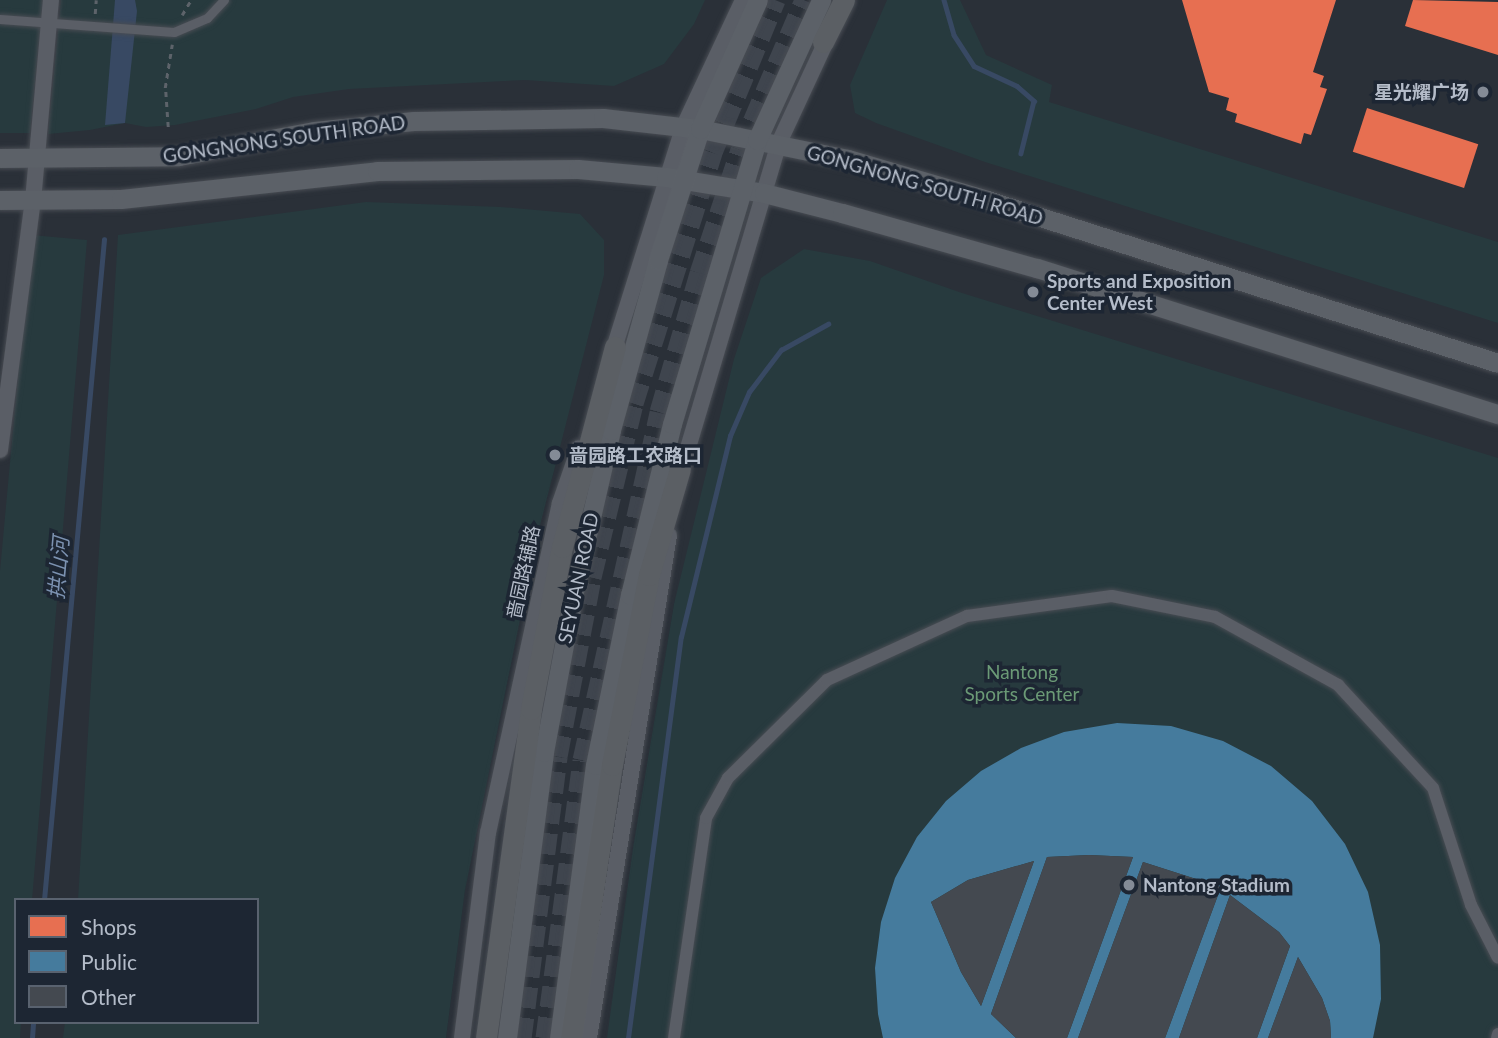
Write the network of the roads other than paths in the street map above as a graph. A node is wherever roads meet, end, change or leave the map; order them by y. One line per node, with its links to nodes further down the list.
1 (51, 0): 14 (street)
2 (224, 0): 8 (street)
3 (743, 0): 10 (street)
4 (758, 0): 10 (main road, SEYUAN ROAD)
5 (821, 0): 11 (main road)
6 (844, 0): 9 (highway)
7 (853, 0): 9 (street)
8 (0, 19)
9 (823, 43): 12 (street)
10 (692, 128): 11 (main road, GONGNONG SOUTH ROAD); 14 (main road, GONGNONG SOUTH ROAD); 15 (main road, SEYUAN ROAD)
11 (757, 140): 12 (main road, GONGNONG SOUTH ROAD); 16 (main road)
12 (778, 145): 17 (street); 21 (main road, GONGNONG SOUTH ROAD)
13 (0, 158): 14 (main road, GONGNONG SOUTH ROAD)
14 (36, 158): 19 (street)
15 (674, 180): 16 (main road, GONGNONG SOUTH ROAD); 19 (main road, GONGNONG SOUTH ROAD); 20 (street, 啬园路辅路); 28 (main road, SEYUAN ROAD)
16 (743, 191): 17 (main road, GONGNONG SOUTH ROAD); 29 (main road)
17 (764, 193): 22 (main road, GONGNONG SOUTH ROAD); 24 (street)
18 (0, 200): 19 (main road, GONGNONG SOUTH ROAD)
19 (33, 201): 23 (street)
20 (615, 347): 26 (street, 啬园路辅路); 27 (highway)
21 (1498, 363)
22 (1498, 414)
23 (0, 450)
24 (680, 469): 30 (highway); 31 (street)
25 (1498, 958): 32 (street)
26 (462, 1038)
27 (486, 1038)
28 (507, 1038)
29 (559, 1038)
30 (571, 1038)
31 (589, 1038)
32 (674, 1038)

